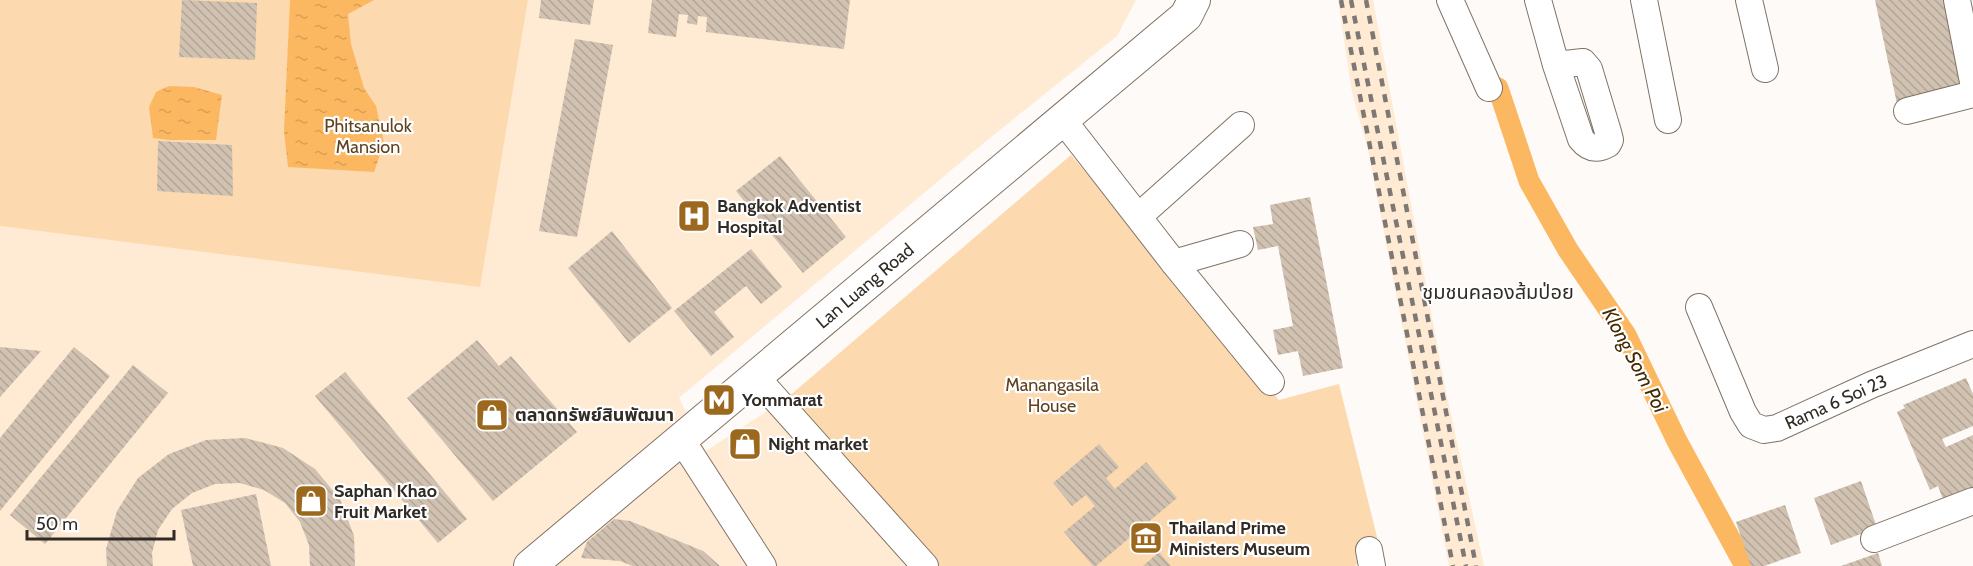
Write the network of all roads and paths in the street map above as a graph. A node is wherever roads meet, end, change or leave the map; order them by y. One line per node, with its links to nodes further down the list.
1 (1217, 0): 7 (main road, Lan Luang Road)
2 (1450, 0): 11 (street)
3 (1539, 0): 8 (street)
4 (1644, 0): 15 (street)
5 (1749, 0): 9 (street)
6 (1957, 0): 10 (street)
7 (1178, 12): 14 (main road, Lan Luang Road)
8 (1556, 65)
9 (1765, 69)
10 (1973, 82)
11 (1489, 88)
12 (1973, 94): 13 (street)
13 (1907, 111)
14 (1063, 120): 17 (street); 22 (main road, Lan Luang Road)
15 (1668, 120)
16 (1241, 125): 17 (street)
17 (1139, 216): 19 (street)
18 (1240, 244): 19 (street)
19 (1174, 263): 23 (street)
20 (1699, 307): 21 (street, Rama 6 Soi 23)
21 (1973, 344)
22 (756, 376): 24 (main road, Lan Luang Road); 29 (street)
23 (1271, 382)
24 (681, 439): 27 (main road, Lan Luang Road); 28 (street)
25 (1973, 501): 26 (street)
26 (1874, 539)
27 (530, 566)
28 (763, 566)
29 (925, 566)

